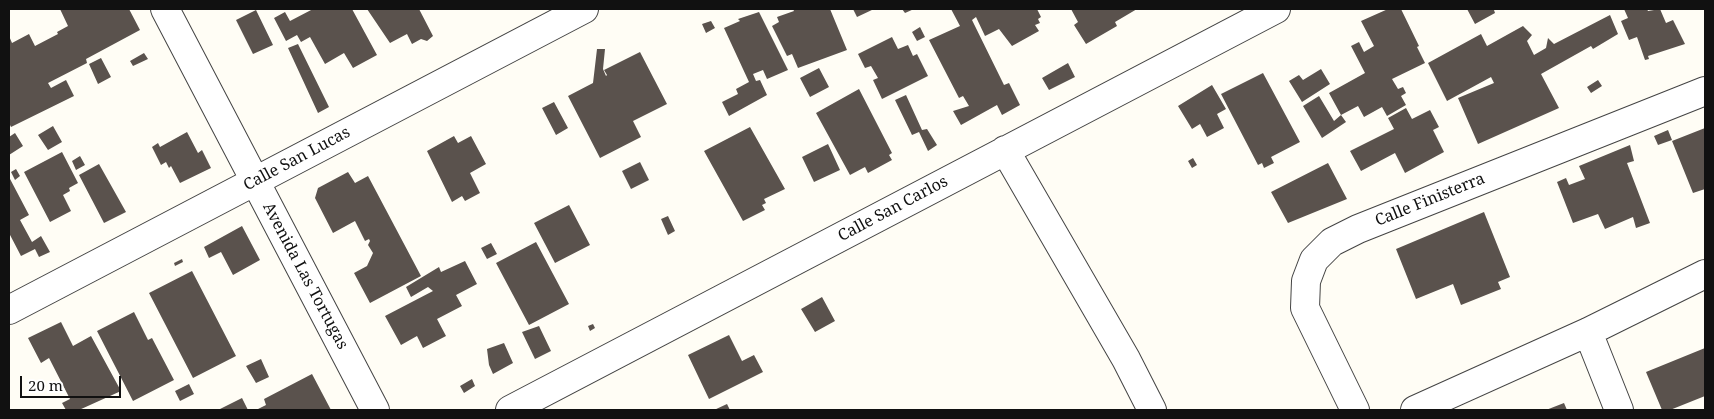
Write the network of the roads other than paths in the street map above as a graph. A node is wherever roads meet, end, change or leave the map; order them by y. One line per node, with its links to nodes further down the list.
1 (165, 9): 6 (street, Avenida Las Tortugas)
2 (584, 9): 6 (street, Calle San Lucas)
3 (1276, 9): 5 (street, Calle San Carlos)
4 (1705, 91): 13 (street, Calle Finisterra)
5 (1006, 150): 11 (street, Calle San Carlos); 12 (street)
6 (255, 181): 8 (street, Calle San Lucas); 10 (street, Avenida Las Tortugas)
7 (1705, 274): 9 (street)
8 (9, 310)
9 (1588, 332): 14 (street); 15 (street)
10 (375, 410)
11 (510, 410)
12 (1152, 410)
13 (1355, 410)
14 (1415, 410)
15 (1619, 410)

